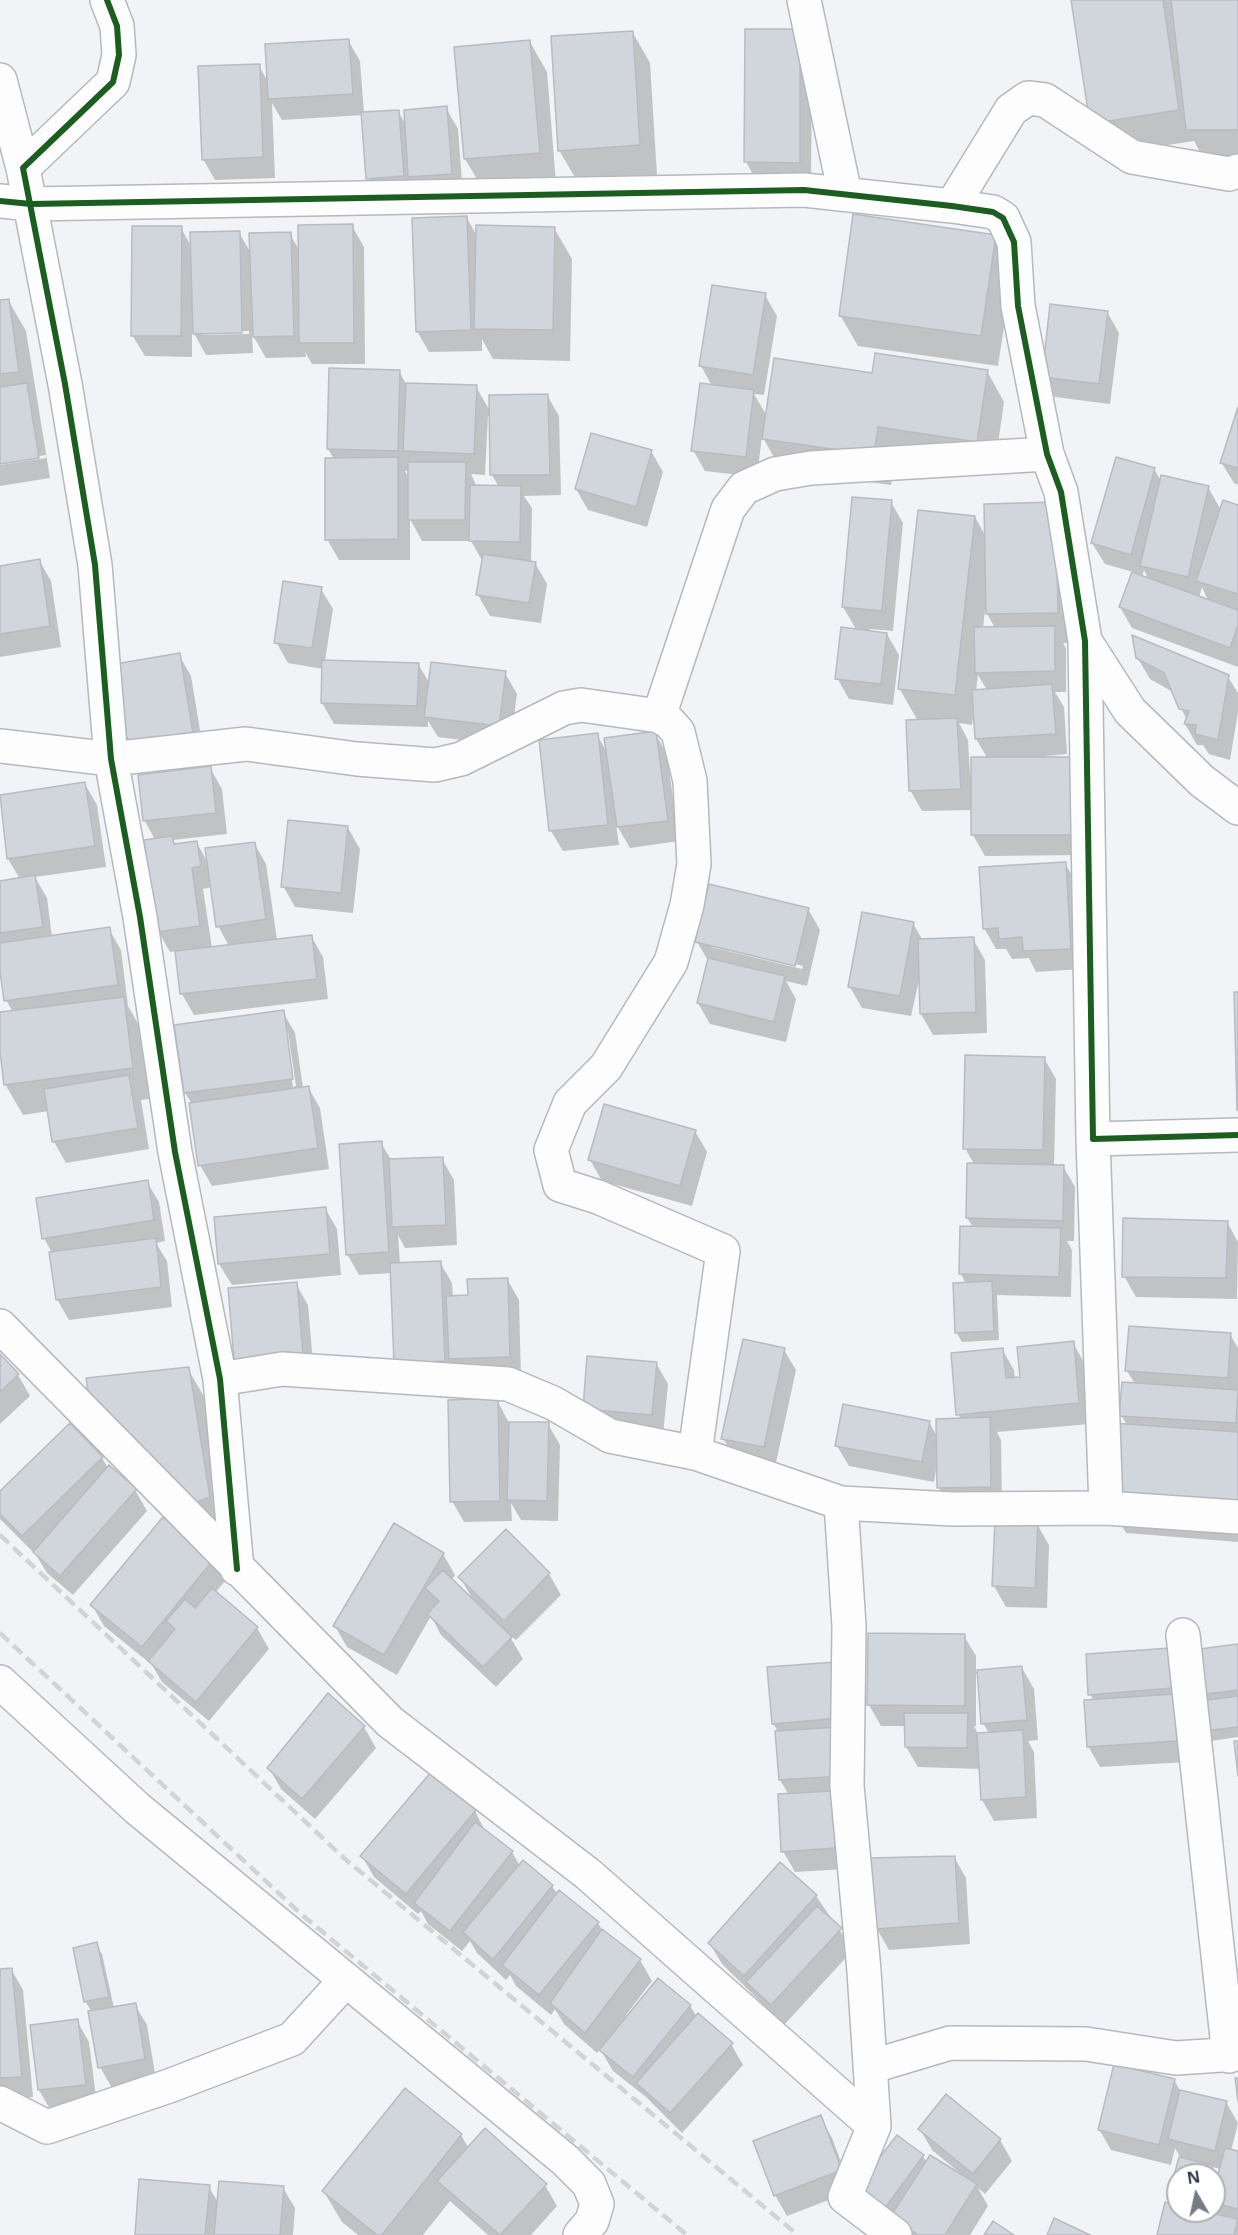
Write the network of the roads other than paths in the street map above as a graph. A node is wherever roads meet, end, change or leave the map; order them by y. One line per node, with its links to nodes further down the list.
1 (107, 0): 4 (street)
2 (804, 0): 6 (street)
3 (0, 80): 4 (street)
4 (23, 168): 7 (street)
5 (1238, 171): 8 (street)
6 (845, 194): 7 (street); 8 (street)
7 (16, 203): 13 (street)
8 (952, 206): 9 (street)
9 (1047, 454): 10 (street); 11 (street)
10 (1085, 641): 14 (street); 16 (street)
11 (659, 716): 13 (street); 19 (street)
12 (0, 746): 13 (street)
13 (111, 759): 18 (street)
14 (1238, 808)
15 (1238, 1135): 16 (street)
16 (1093, 1138): 21 (street)
17 (0, 1326): 23 (street)
18 (220, 1379): 19 (street); 23 (street)
19 (695, 1453): 20 (street)
20 (841, 1503): 21 (street); 28 (street)
21 (1106, 1508): 22 (street)
22 (1238, 1517)
23 (237, 1569): 30 (street)
24 (1183, 1635): 27 (street)
25 (0, 1682): 26 (street)
26 (345, 1981): 29 (street); 31 (street)
27 (1233, 2055): 28 (street)
28 (870, 2067): 30 (street)
29 (0, 2103)
30 (874, 2126): 32 (street)
31 (580, 2235)
32 (895, 2235)

